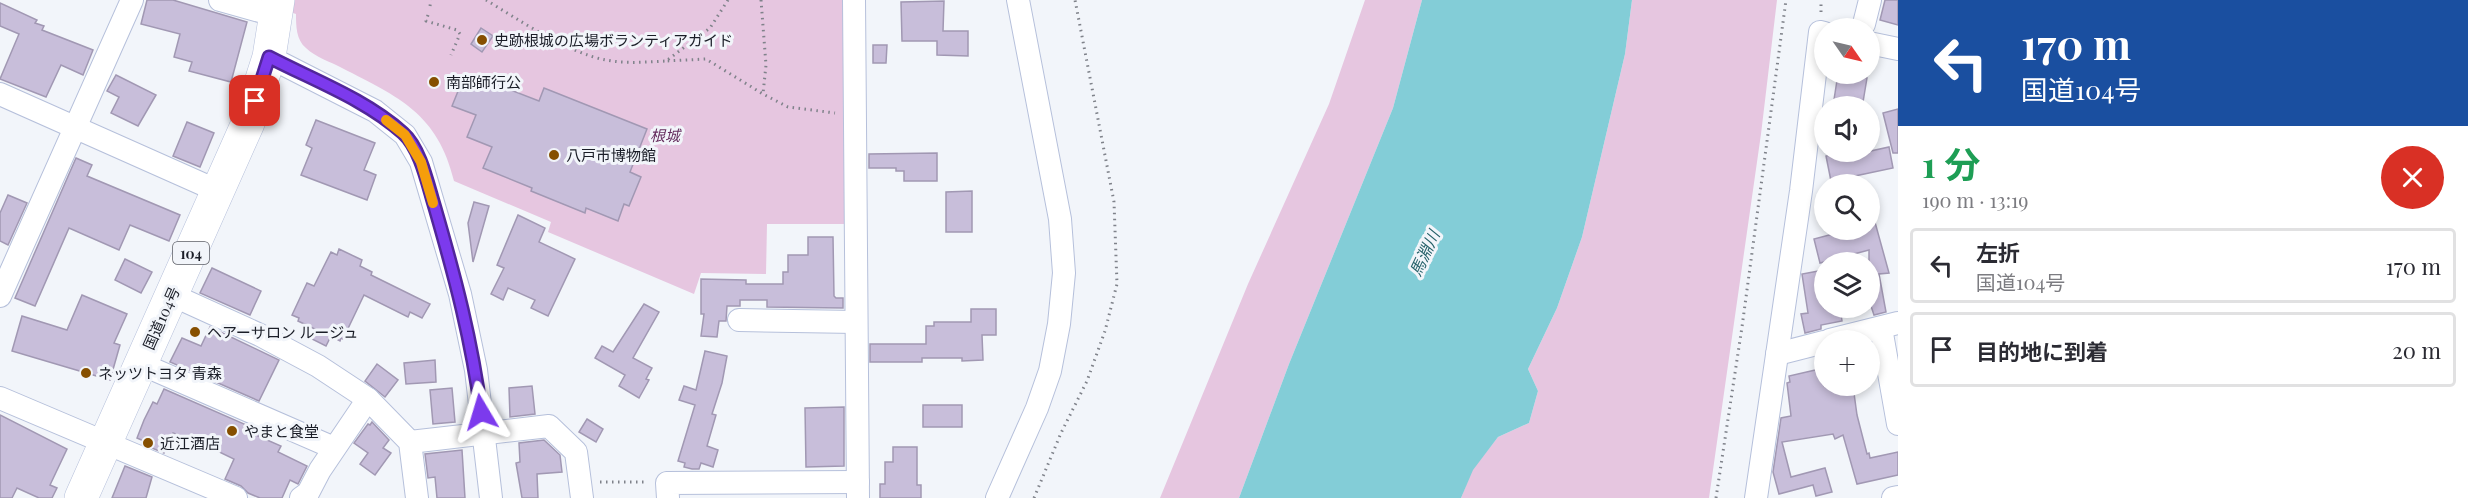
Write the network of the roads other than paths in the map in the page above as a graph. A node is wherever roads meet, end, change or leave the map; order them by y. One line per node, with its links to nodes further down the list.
1 (132, 0): 13 (street)
2 (220, 0): 6 (street)
3 (854, 0): 18 (street)
4 (1018, 0): 40 (street)
5 (1870, 0): 7 (street)
6 (276, 7): 10 (highway, 国道104号 / 104)
7 (1868, 18)
8 (1880, 40): 9 (street)
9 (1898, 49)
10 (269, 57): 14 (highway, 国道104号 / 104); 27 (street)
11 (1814, 82): 22 (street)
12 (0, 94): 13 (street)
13 (77, 128): 14 (street); 15 (street)
14 (218, 191): 16 (highway, 国道104号 / 104)
15 (2, 288)
16 (172, 295): 23 (highway, 国道104号 / 104); 25 (street)
17 (739, 320): 18 (street)
18 (856, 322): 33 (street)
19 (1890, 326): 20 (street); 26 (street)
20 (1873, 330)
21 (1814, 345): 22 (street)
22 (1777, 354): 41 (street)
23 (141, 364): 28 (highway, 国道104号 / 104); 30 (street)
24 (0, 398): 28 (street)
25 (368, 399): 29 (street); 30 (street)
26 (1898, 424)
27 (484, 433): 29 (street); 31 (street); 39 (street)
28 (106, 442): 35 (highway, 国道104号 / 104); 36 (street)
29 (410, 442): 38 (street)
30 (334, 448): 37 (street)
31 (581, 490)
32 (668, 490): 33 (street)
33 (858, 490)
34 (1898, 497): 42 (street)
35 (81, 498)
36 (236, 498)
37 (301, 498)
38 (417, 498)
39 (491, 498)
40 (997, 498)
41 (1756, 498)
42 (1893, 498)

